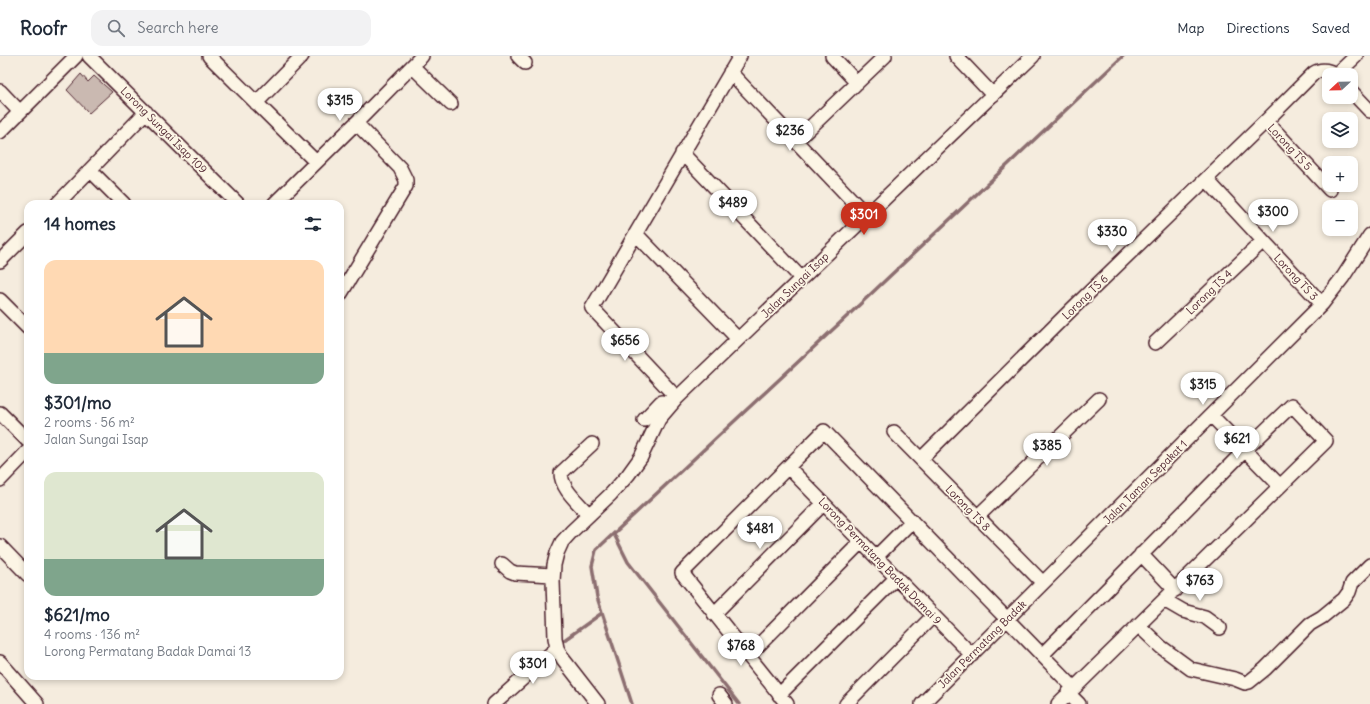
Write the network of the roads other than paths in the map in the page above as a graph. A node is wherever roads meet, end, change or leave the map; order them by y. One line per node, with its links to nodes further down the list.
1 (76, 56): 23 (street)
2 (89, 56): 24 (street, Lorong Sungai Isap 109)
3 (209, 56): 20 (street)
4 (302, 56): 20 (street)
5 (422, 56): 12 (street)
6 (740, 56): 15 (street)
7 (832, 56): 16 (street)
8 (885, 56): 16 (street)
9 (956, 56): 18 (street)
10 (1033, 56): 18 (street, Jalan Sungai Isap)
11 (1356, 56): 13 (street)
12 (412, 66): 21 (street); 26 (street)
13 (1343, 68)
14 (1322, 69): 25 (street, Lorong TS 6)
15 (730, 72): 28 (street); 29 (street)
16 (857, 83): 28 (street)
17 (0, 91): 23 (street)
18 (993, 95): 38 (street, Jalan Sungai Isap)
19 (1358, 98): 22 (street)
20 (256, 103): 30 (street)
21 (451, 104)
22 (1370, 111)
23 (20, 112): 27 (street)
24 (146, 112): 31 (street); 36 (street, Lorong Sungai Isap 109)
25 (1266, 121): 32 (street, Lorong TS 6); 33 (street, Lorong TS 5)
26 (356, 123): 30 (street); 45 (street)
27 (0, 132)
28 (796, 140): 38 (street)
29 (682, 153): 39 (street); 44 (street)
30 (316, 162): 37 (street)
31 (90, 170): 34 (street); 35 (street)
32 (1206, 179): 42 (street, Lorong TS 3); 61 (street, Lorong TS 6)
33 (1322, 181)
34 (61, 200)
35 (120, 200)
36 (234, 200)
37 (278, 200)
38 (867, 216): 44 (street, Jalan Sungai Isap)
39 (636, 234): 49 (street); 52 (street)
40 (1370, 234): 47 (street, Jalan Taman Sepakat 1)
41 (24, 237): 43 (street)
42 (1263, 241): 47 (street, Lorong TS 3); 50 (street, Lorong TS 4)
43 (0, 261)
44 (802, 278): 49 (street, Jalan Sungai Isap)
45 (344, 288)
46 (0, 300): 48 (street)
47 (1322, 304): 54 (street, Jalan Taman Sepakat 1)
48 (24, 324)
49 (738, 339): 52 (street, Jalan Sungai Isap)
50 (1155, 343)
51 (1098, 398): 67 (street)
52 (675, 401): 55 (street); 66 (street, Jalan Sungai Isap)
53 (0, 414): 57 (street)
54 (1211, 415): 59 (street); 78 (street, Jalan Taman Sepakat 1)
55 (644, 420)
56 (894, 432): 61 (street, Lorong TS 8)
57 (24, 437)
58 (592, 444): 66 (street)
59 (1245, 450): 64 (street); 64 (street); 71 (street)
60 (24, 455): 63 (street)
61 (921, 459): 67 (street, Lorong TS 8)
62 (788, 467): 65 (street, Lorong Permatang Badak Damai 9); 68 (street); 81 (street)
63 (0, 480)
64 (1280, 486): 79 (street)
65 (823, 504): 69 (street, Lorong Permatang Badak Damai 9); 81 (street)
66 (589, 515): 76 (street, Jalan Sungai Isap)
67 (978, 517): 78 (street, Lorong TS 8)
68 (912, 521): 72 (street); 83 (street)
69 (861, 542): 72 (street, Lorong Permatang Badak Damai 9); 89 (street)
70 (0, 546): 75 (street)
71 (1141, 554): 79 (street); 88 (street)
72 (876, 557): 77 (street, Lorong Permatang Badak Damai 9)
73 (502, 564): 76 (street)
74 (1370, 565): 84 (street)
75 (24, 569)
76 (553, 575): 86 (street, Jalan Sungai Isap)
77 (896, 578): 82 (street, Lorong Permatang Badak Damai 9); 92 (street)
78 (1043, 583): 83 (street, Jalan Permatang Badak)
79 (1174, 590): 80 (street)
80 (1164, 600): 84 (street); 85 (street)
81 (714, 614): 89 (street)
82 (933, 616): 87 (street, Lorong Permatang Badak Damai 9); 96 (street)
83 (1007, 620): 87 (street, Jalan Permatang Badak); 88 (street)
84 (1138, 625): 91 (street)
85 (1220, 628)
86 (557, 648): 94 (street); 95 (street)
87 (972, 655): 97 (street, Jalan Permatang Badak)
88 (1042, 655): 91 (street)
89 (748, 656): 92 (street)
90 (0, 662): 93 (street)
91 (1071, 690): 98 (street); 99 (street)
92 (783, 699)
93 (37, 704)
94 (494, 704)
95 (598, 704)
96 (846, 704)
97 (922, 704)
98 (1058, 704)
99 (1079, 704)

